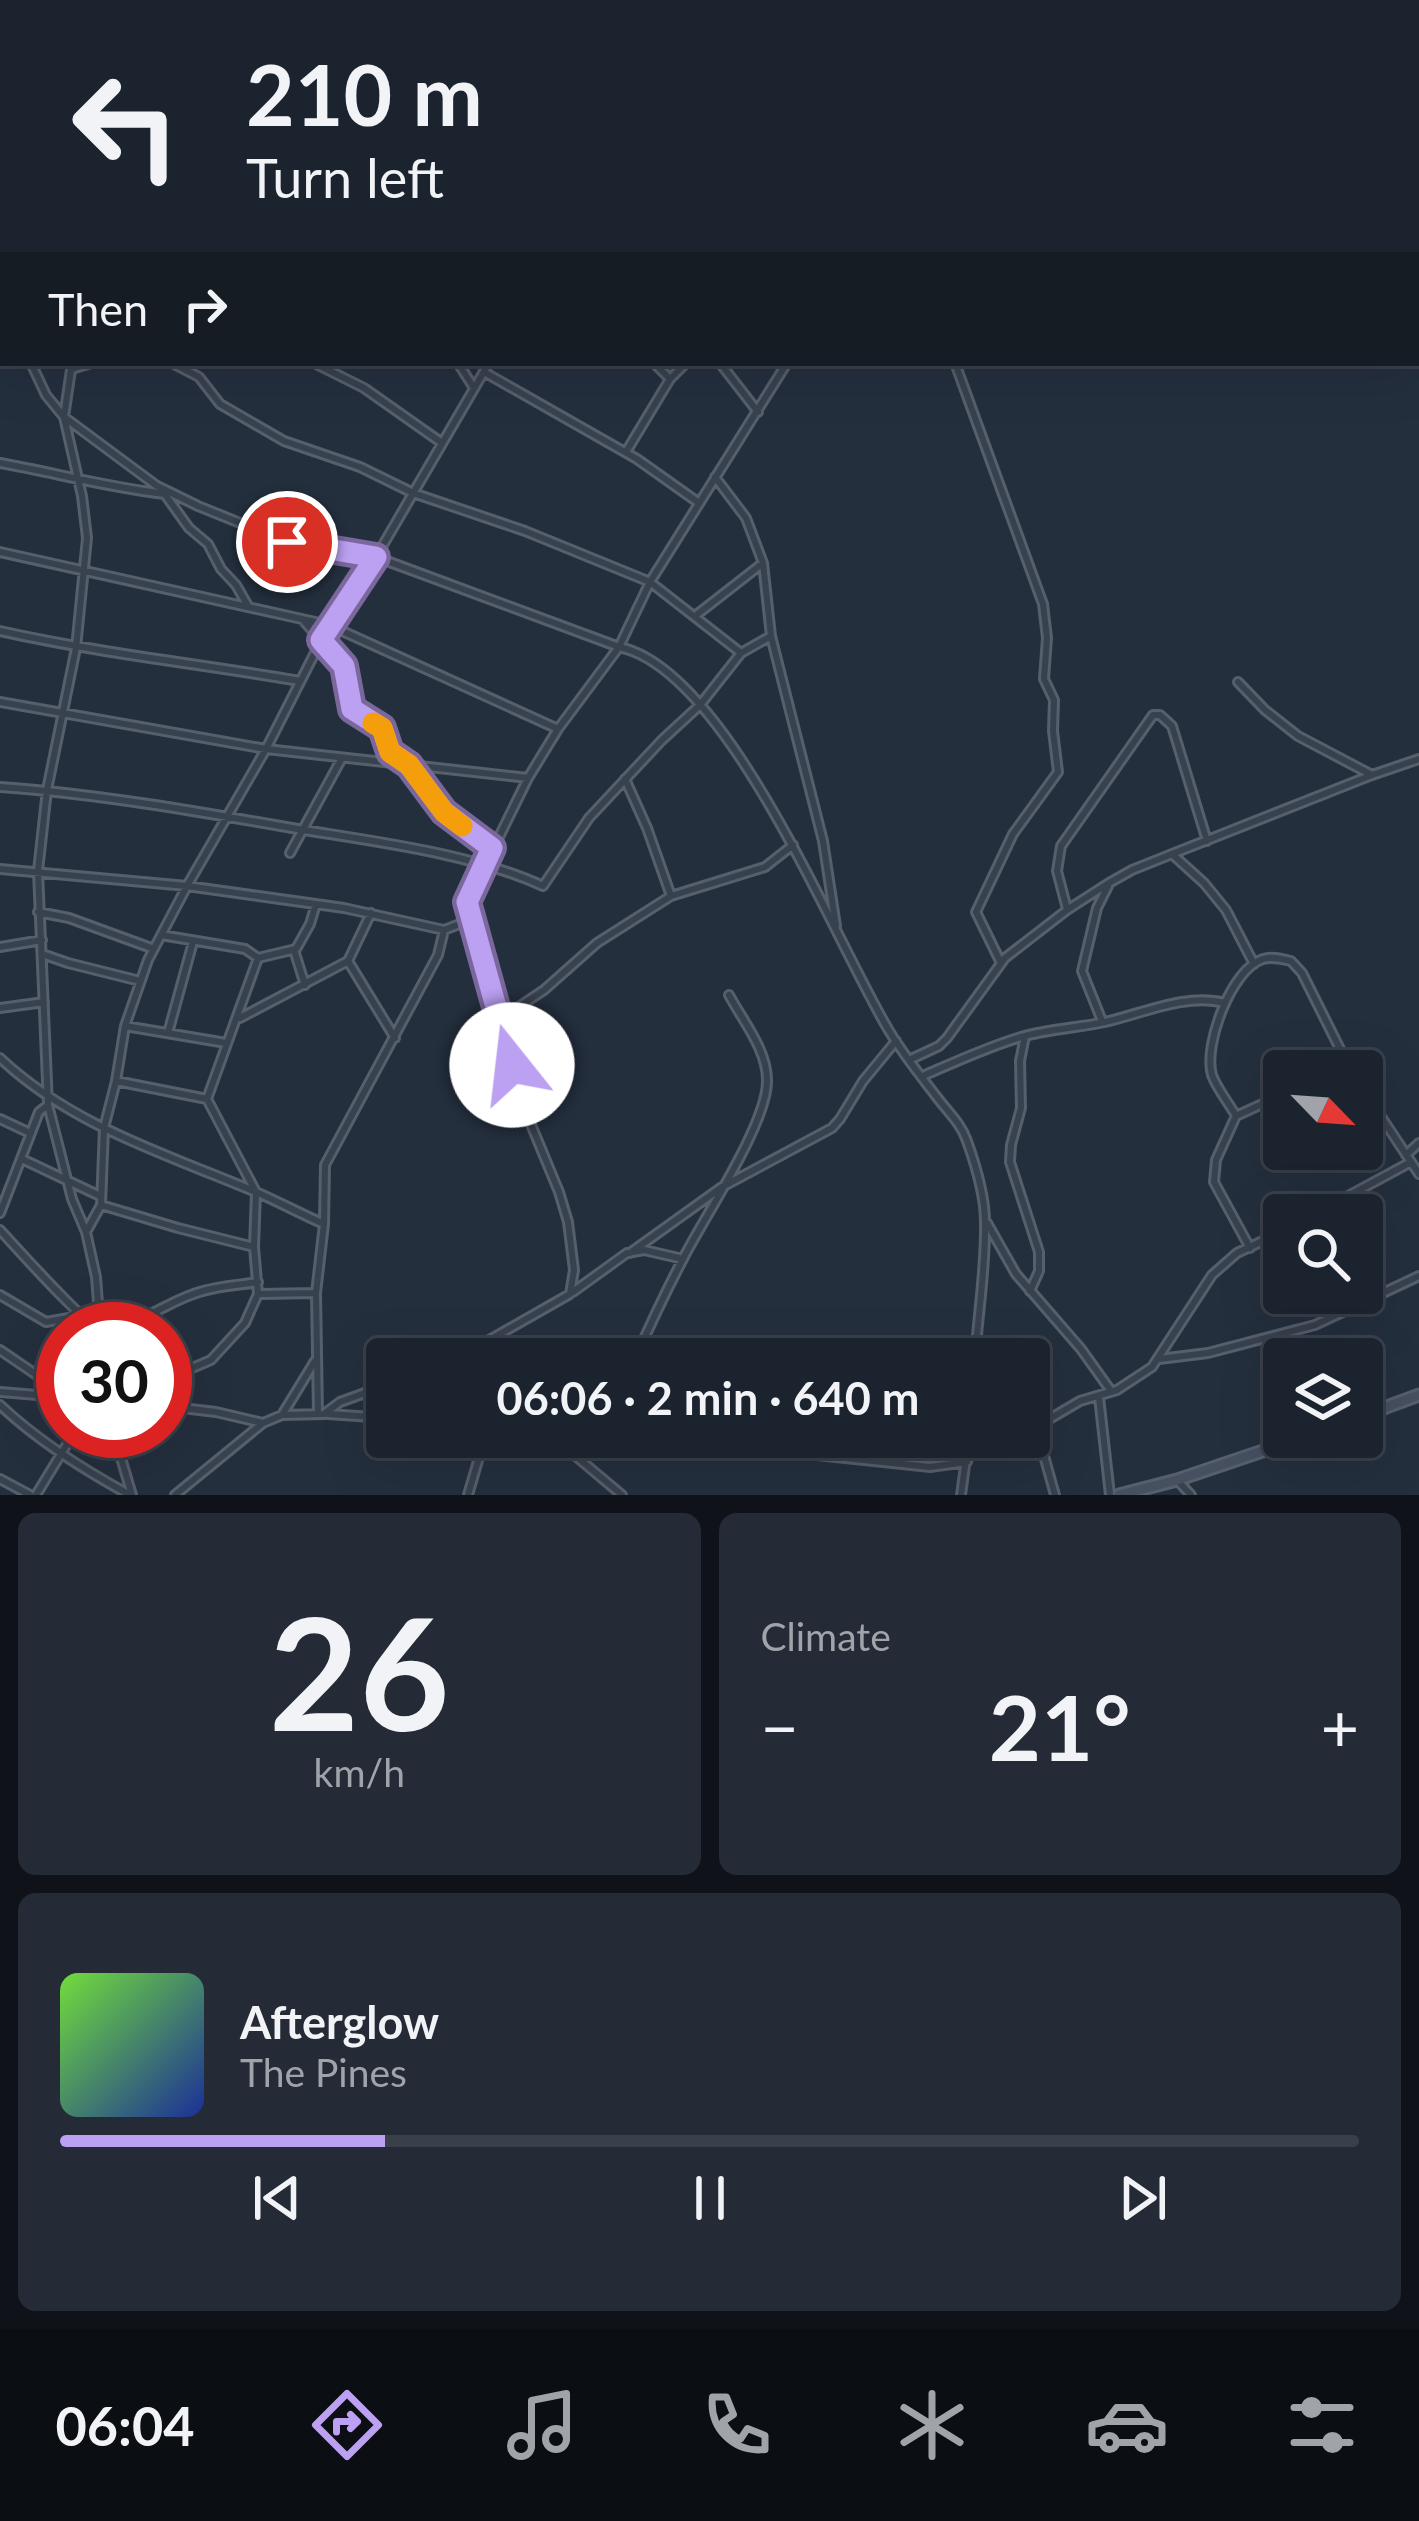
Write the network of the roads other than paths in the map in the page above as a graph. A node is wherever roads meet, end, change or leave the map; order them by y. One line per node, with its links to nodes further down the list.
1 (32, 366): 16 (street)
2 (72, 366): 16 (street)
3 (178, 366): 23 (street)
4 (320, 366): 17 (street)
5 (460, 366): 14 (street)
6 (487, 366): 12 (street)
7 (657, 366): 13 (street)
8 (683, 366): 13 (street)
9 (722, 366): 15 (street)
10 (785, 366): 15 (street)
11 (956, 366): 85 (street)
12 (484, 372): 14 (street); 18 (street)
13 (670, 379): 18 (street)
14 (475, 388): 17 (street)
15 (758, 412): 21 (street)
16 (64, 417): 20 (street); 22 (street)
17 (442, 443): 23 (street)
18 (626, 452): 25 (street)
19 (0, 463): 20 (street)
20 (76, 477): 24 (street); 29 (street)
21 (715, 477): 25 (street); 28 (street)
22 (157, 486): 24 (street); 27 (street)
23 (413, 493): 27 (street); 30 (street)
24 (166, 494): 31 (street)
25 (699, 503): 30 (street)
26 (0, 552): 29 (street)
27 (376, 557): 34 (street); 38 (street)
28 (763, 563): 32 (street); 36 (street)
29 (83, 568): 31 (street); 39 (street)
30 (650, 582): 32 (street); 38 (street)
31 (249, 607): 33 (street)
32 (695, 616): 40 (street)
33 (302, 619): 34 (street); 37 (street)
34 (328, 625): 37 (street); 46 (street)
35 (0, 632): 39 (street)
36 (771, 636): 40 (street); 76 (street)
37 (321, 640): 41 (street); 50 (street)
38 (619, 647): 44 (street); 46 (street)
39 (76, 648): 41 (street); 45 (street)
40 (741, 653): 44 (street)
41 (300, 681): 47 (street)
42 (1238, 682): 51 (street)
43 (0, 702): 45 (street)
44 (700, 705): 53 (street); 59 (street)
45 (63, 712): 47 (street); 55 (street)
46 (558, 729): 52 (street)
47 (266, 749): 48 (street); 56 (street)
48 (342, 758): 50 (street); 57 (street)
49 (1419, 759): 51 (street)
50 (409, 765): 52 (street); 60 (street)
51 (1372, 775): 58 (street)
52 (528, 778): 60 (street)
53 (625, 779): 63 (street); 68 (street)
54 (0, 787): 55 (street)
55 (47, 790): 56 (street); 65 (street)
56 (229, 816): 57 (street); 67 (street)
57 (303, 829): 61 (street); 63 (street)
58 (1207, 841): 62 (street); 70 (street)
59 (793, 844): 68 (street); 76 (street)
60 (492, 848): 63 (street)
61 (290, 853)
62 (1172, 854): 66 (street); 86 (street)
63 (484, 865): 73 (street)
64 (0, 868): 65 (street)
65 (38, 871): 67 (street); 71 (street)
66 (1109, 883): 70 (street); 95 (street)
67 (187, 886): 69 (street); 75 (street)
68 (671, 896): 94 (street)
69 (316, 904): 72 (street); 81 (street)
70 (1067, 910): 85 (street)
71 (38, 912): 77 (street); 80 (street)
72 (371, 913): 74 (street); 84 (street)
73 (471, 920): 74 (street); 94 (street)
74 (444, 929): 99 (street)
75 (160, 934): 78 (street); 80 (street)
76 (838, 934): 100 (street)
77 (42, 940): 79 (street); 82 (street)
78 (193, 942): 83 (street); 97 (street)
79 (0, 947)
80 (154, 949): 87 (street)
81 (295, 950): 83 (street); 88 (street)
82 (42, 954): 87 (street); 90 (street)
83 (259, 958): 93 (street)
84 (348, 961): 88 (street); 99 (street)
85 (1001, 963): 104 (street)
86 (1254, 964): 91 (street); 102 (street)
87 (140, 981): 96 (street)
88 (305, 985): 93 (street)
89 (729, 995): 120 (street)
90 (45, 1002): 92 (street); 108 (street)
91 (1225, 1003): 95 (street); 110 (street)
92 (0, 1008)
93 (238, 1019): 101 (street)
94 (499, 1020): 139 (street)
95 (1102, 1022): 98 (street)
96 (125, 1025): 97 (street); 106 (street)
97 (168, 1033): 101 (street)
98 (1025, 1036): 105 (street); 136 (street)
99 (395, 1038): 126 (street)
100 (896, 1041): 104 (street); 120 (street)
101 (226, 1043): 107 (street)
102 (1340, 1050)
103 (0, 1058): 108 (street)
104 (909, 1060): 105 (street)
105 (922, 1077): 125 (street)
106 (116, 1081): 107 (street); 113 (street)
107 (207, 1099): 121 (street)
108 (48, 1102): 113 (street); 114 (street); 119 (street)
109 (1263, 1104): 110 (street)
110 (1236, 1116): 131 (street)
111 (0, 1119): 114 (street)
112 (1383, 1120): 116 (street)
113 (104, 1128): 121 (street); 123 (street)
114 (30, 1132): 117 (street)
115 (1419, 1143): 116 (street)
116 (1408, 1158): 118 (street); 122 (street)
117 (22, 1160): 119 (street); 124 (street)
118 (1419, 1174)
119 (69, 1183): 123 (street); 128 (street)
120 (722, 1187): 132 (street); 133 (street)
121 (256, 1192): 126 (street); 130 (street)
122 (1348, 1194)
123 (101, 1200): 128 (street); 130 (street)
124 (0, 1213)
125 (986, 1220): 136 (street); 147 (street)
126 (324, 1224): 137 (street)
127 (0, 1230): 141 (street)
128 (86, 1232): 142 (street)
129 (1263, 1242): 131 (street)
130 (254, 1246): 135 (street)
131 (1250, 1248): 150 (street)
132 (630, 1252): 133 (street); 139 (street)
133 (683, 1259): 146 (street)
134 (1419, 1276): 150 (street)
135 (258, 1282): 138 (street); 143 (street)
136 (1030, 1292): 154 (street)
137 (316, 1293): 138 (street); 149 (street)
138 (258, 1294): 151 (street)
139 (570, 1294): 145 (street)
140 (0, 1295): 144 (street)
141 (69, 1302)
142 (97, 1302)
143 (173, 1302)
144 (36, 1316)
145 (493, 1338)
146 (645, 1338)
147 (977, 1338)
148 (0, 1350): 152 (street)
149 (317, 1358): 162 (street); 163 (street)
150 (1159, 1359): 154 (street)
151 (192, 1370)
152 (36, 1377)
153 (0, 1392): 156 (street)
154 (1112, 1392): 158 (street)
155 (366, 1393): 162 (street)
156 (36, 1395)
157 (1419, 1395): 160 (main road)
158 (1099, 1397): 165 (street); 187 (street)
159 (0, 1405): 167 (street)
160 (1383, 1408)
161 (192, 1409): 166 (street)
162 (321, 1414): 163 (street); 164 (street)
163 (282, 1415): 166 (street)
164 (366, 1417)
165 (1050, 1418)
166 (263, 1423): 182 (street)
167 (36, 1435)
168 (1263, 1451): 179 (main road)
169 (56, 1458): 180 (street)
170 (70, 1458): 181 (street)
171 (121, 1458): 181 (street)
172 (479, 1458): 183 (street)
173 (578, 1458): 184 (street)
174 (845, 1458): 177 (street)
175 (971, 1458): 177 (street)
176 (1042, 1458): 186 (street)
177 (967, 1460): 185 (street)
178 (0, 1479): 180 (street)
179 (1177, 1480): 188 (main road); 189 (street)
180 (33, 1495)
181 (131, 1495)
182 (175, 1495)
183 (468, 1495)
184 (622, 1495)
185 (961, 1495)
186 (1055, 1495)
187 (1110, 1495)
188 (1119, 1495)
189 (1191, 1495)

